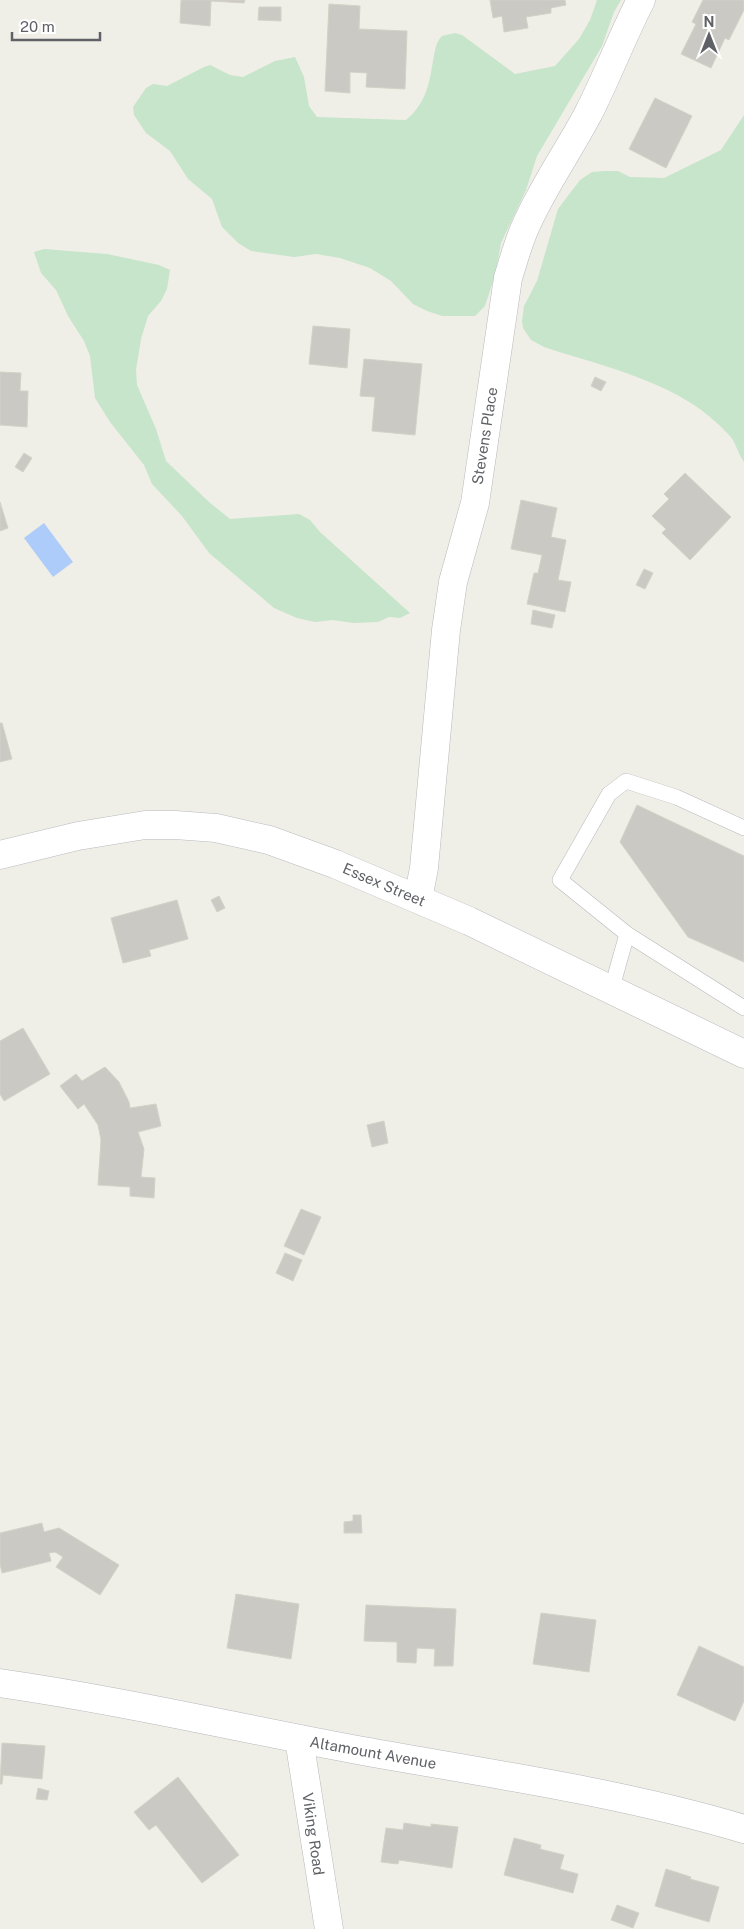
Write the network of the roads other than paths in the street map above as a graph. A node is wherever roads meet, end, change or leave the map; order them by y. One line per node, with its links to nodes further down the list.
1 (641, 0): 4 (street, Stevens Place)
2 (744, 828): 5 (lane)
3 (0, 856): 4 (street, Essex Street)
4 (418, 899): 6 (street, Essex Street)
5 (627, 934): 6 (lane); 7 (lane)
6 (611, 991): 8 (street, Essex Street)
7 (744, 1008)
8 (744, 1054)
9 (0, 1683): 10 (street, Altamount Avenue)
10 (299, 1739): 11 (street, Altamount Avenue); 12 (street, Viking Road)
11 (744, 1830)
12 (328, 1929)

